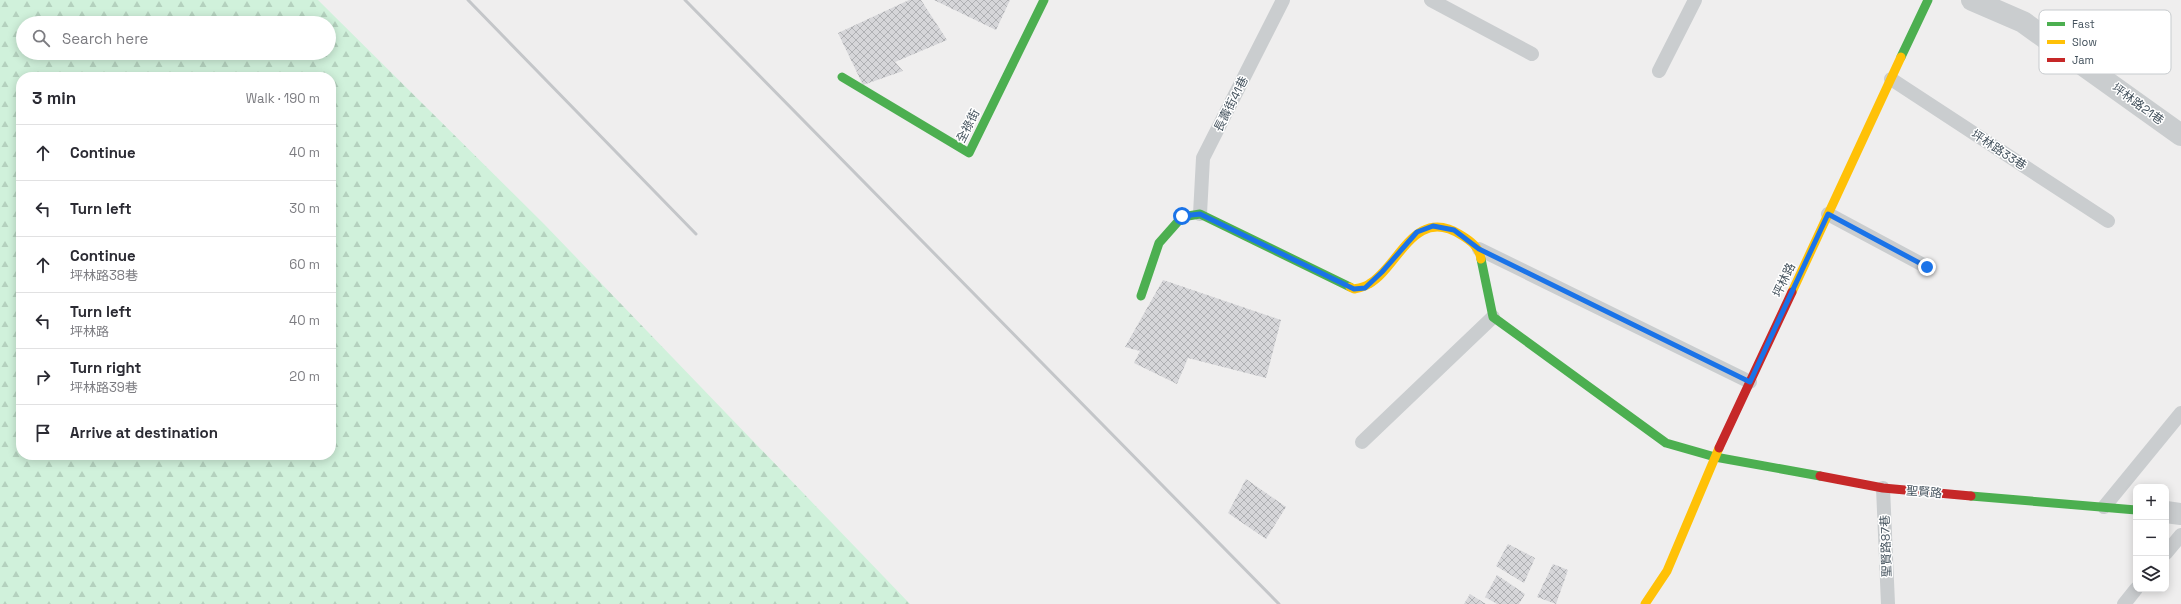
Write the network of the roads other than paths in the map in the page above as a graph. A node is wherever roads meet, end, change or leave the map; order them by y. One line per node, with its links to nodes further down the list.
1 (1044, 0): 11 (street, 全祿街)
2 (1283, 0): 14 (lane, 長壽街41巷)
3 (1431, 0): 8 (lane)
4 (1695, 0): 9 (lane)
5 (1928, 0): 12 (street, 坪林路)
6 (1972, 0): 7 (street, 坪林路21巷)
7 (2039, 33)
8 (1532, 54)
9 (1658, 71)
10 (2096, 74): 13 (street, 坪林路21巷)
11 (842, 77)
12 (1890, 79): 15 (street, 坪林路); 16 (lane, 坪林路33巷)
13 (2181, 135)
14 (1200, 214): 17 (street); 19 (street)
15 (1828, 214): 18 (lane); 21 (street, 坪林路)
16 (2108, 221)
17 (1479, 249): 20 (street); 21 (lane)
18 (1927, 267)
19 (1141, 296)
20 (1493, 317): 23 (lane); 24 (street, 聖賢路)
21 (1750, 382): 24 (street, 坪林路)
22 (2181, 413): 26 (lane)
23 (1362, 442)
24 (1715, 457): 25 (street, 聖賢路); 33 (street, 坪林路)
25 (1883, 488): 26 (street, 聖賢路); 34 (lane, 聖賢路87巷)
26 (2104, 507): 27 (street, 聖賢路)
27 (2133, 510)
28 (2169, 512): 29 (street)
29 (2181, 514)
30 (2181, 535): 31 (lane)
31 (2169, 549)
32 (2134, 592): 35 (lane)
33 (1645, 604)
34 (1888, 604)
35 (2124, 604)

